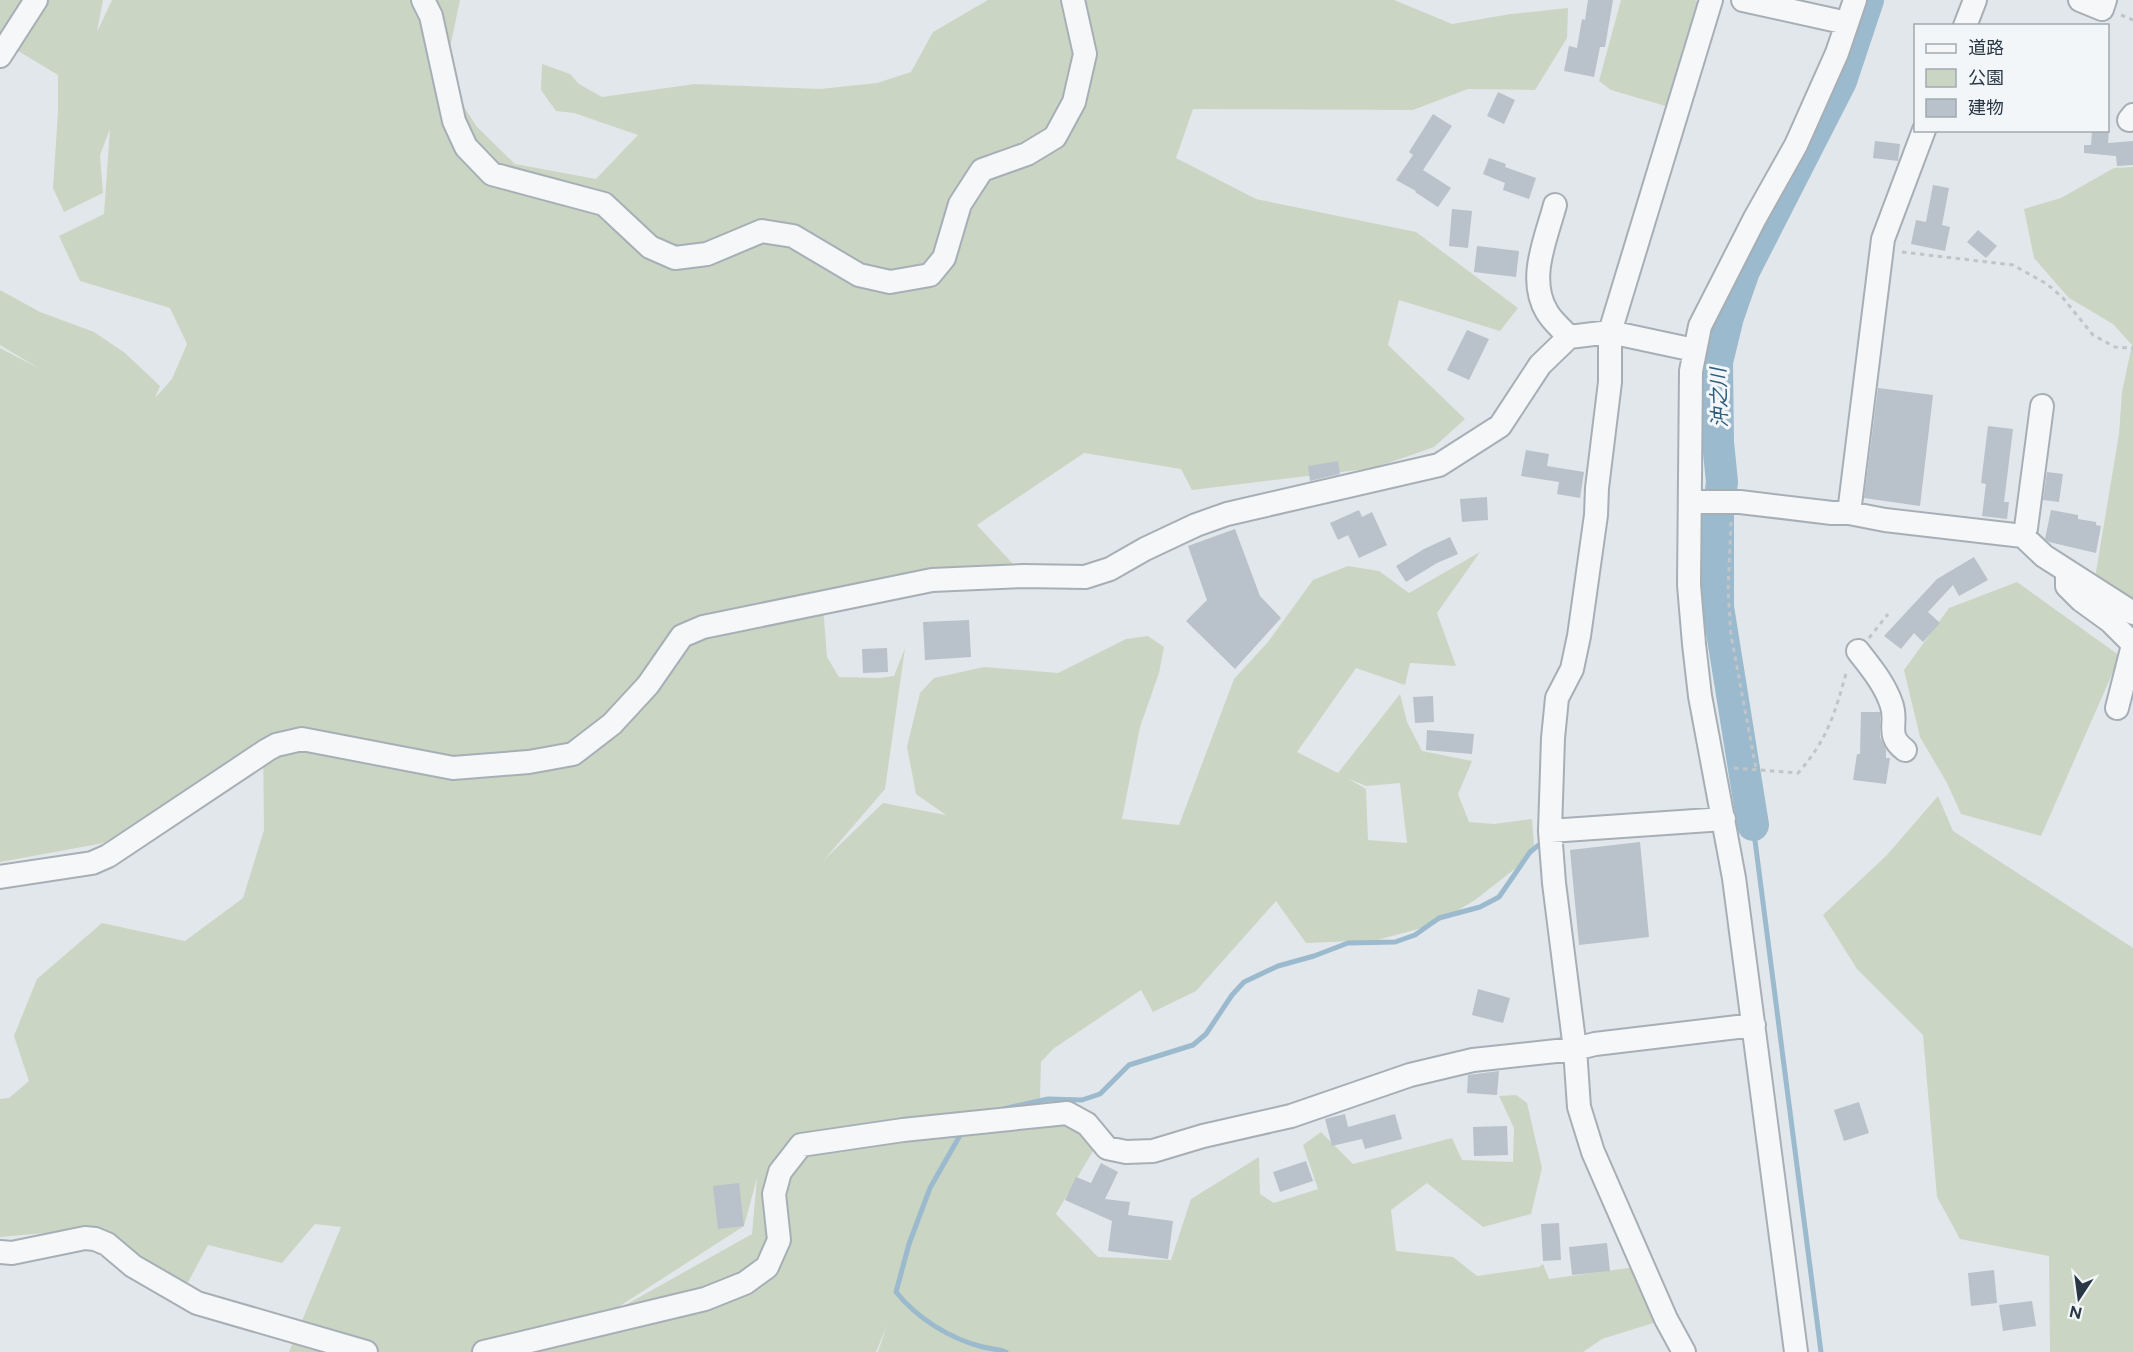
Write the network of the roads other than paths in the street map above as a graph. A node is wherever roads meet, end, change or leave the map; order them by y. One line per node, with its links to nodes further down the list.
1 (36, 0): 12 (street)
2 (423, 0): 3 (street)
3 (1073, 0)
4 (1711, 0): 15 (street)
5 (1743, 0): 10 (street)
6 (1855, 0): 10 (street)
7 (1975, 0): 11 (street)
8 (2080, 0): 9 (street)
9 (2105, 0)
10 (1847, 23): 17 (street)
11 (1966, 24)
12 (0, 56)
13 (1923, 132): 20 (street)
14 (1555, 204): 16 (street)
15 (1610, 332): 16 (street); 17 (street); 29 (street)
16 (1569, 336): 30 (street)
17 (1694, 350): 19 (street)
18 (2042, 406): 21 (street)
19 (1690, 502): 20 (street); 28 (street)
20 (1849, 513): 21 (street)
21 (2023, 536): 22 (street)
22 (2067, 571): 23 (street); 24 (street)
23 (2133, 613)
24 (2133, 645): 26 (street)
25 (1858, 651): 27 (street)
26 (2117, 708)
27 (1905, 750)
28 (1724, 819): 29 (street); 31 (street)
29 (1550, 831): 32 (street)
30 (0, 877)
31 (1754, 1025): 32 (street); 37 (street)
32 (1575, 1048): 35 (street); 36 (street)
33 (0, 1252): 34 (street)
34 (366, 1352)
35 (484, 1352)
36 (1684, 1352)
37 (1796, 1352)

